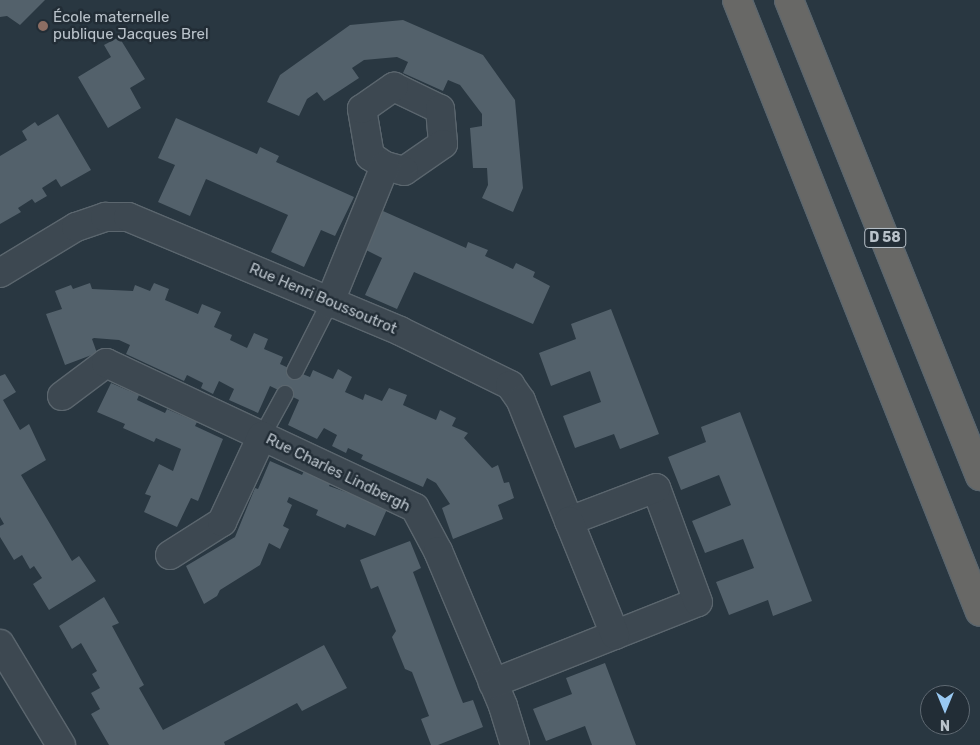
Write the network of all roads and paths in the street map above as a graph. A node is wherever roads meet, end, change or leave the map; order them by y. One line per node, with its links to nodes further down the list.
1 (737, 0): 13 (highway)
2 (790, 0): 10 (highway, D 58)
3 (385, 166): 5 (street)
4 (0, 273): 5 (street, Rue Henri Boussoutrot)
5 (329, 304): 6 (lane); 11 (street, Rue Henri Boussoutrot)
6 (295, 371)
7 (285, 394): 9 (lane)
8 (62, 396): 9 (street, Rue Charles Lindbergh)
9 (262, 436): 12 (street); 16 (street, Rue Charles Lindbergh)
10 (980, 476)
11 (569, 520): 14 (street, Rue Henri Boussoutrot); 14 (street)
12 (170, 555)
13 (980, 612)
14 (615, 635): 16 (street)
15 (0, 644): 17 (street)
16 (493, 683): 18 (street, Rue Charles Lindbergh)
17 (61, 745)
18 (515, 745)

